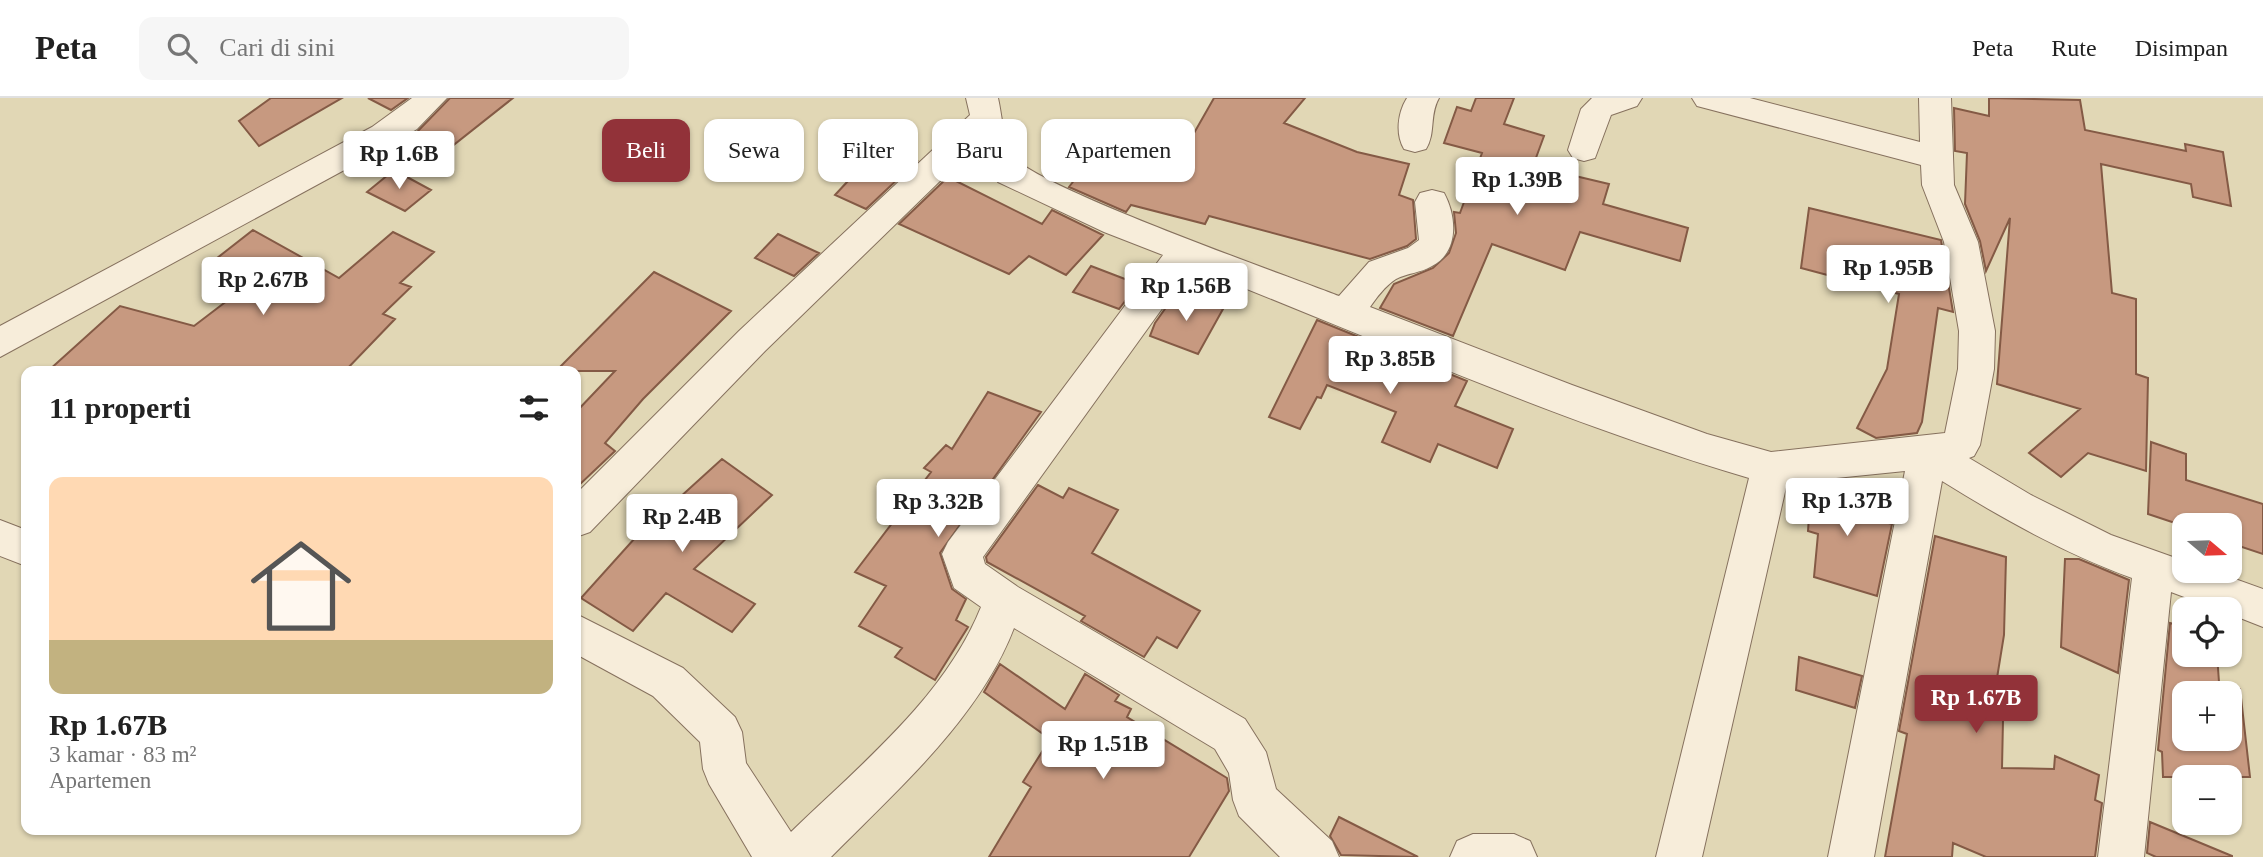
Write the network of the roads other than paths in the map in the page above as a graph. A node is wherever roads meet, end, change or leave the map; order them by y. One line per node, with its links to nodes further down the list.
1 (431, 98): 13 (street)
2 (1423, 98): 7 (street)
3 (1626, 98): 8 (street)
4 (1708, 98): 9 (street)
5 (1935, 98): 9 (street)
6 (985, 108): 11 (street); 16 (street)
7 (1415, 141)
8 (1584, 149)
9 (1937, 158): 14 (street)
10 (1432, 202): 12 (street)
11 (1186, 250): 12 (street); 20 (street)
12 (1347, 312): 15 (street)
13 (0, 343)
14 (1928, 453): 15 (street); 19 (street); 29 (street)
15 (1771, 468): 28 (street)
16 (581, 515)
17 (0, 537): 18 (street)
18 (21, 547)
19 (2153, 569): 21 (street); 30 (street)
20 (1004, 600): 24 (street); 25 (street)
21 (2263, 608)
22 (581, 637): 23 (street)
23 (783, 857)
24 (799, 857)
25 (1316, 857)
26 (1473, 857): 27 (street)
27 (1514, 857)
28 (1679, 857)
29 (1851, 857)
30 (2121, 857)

